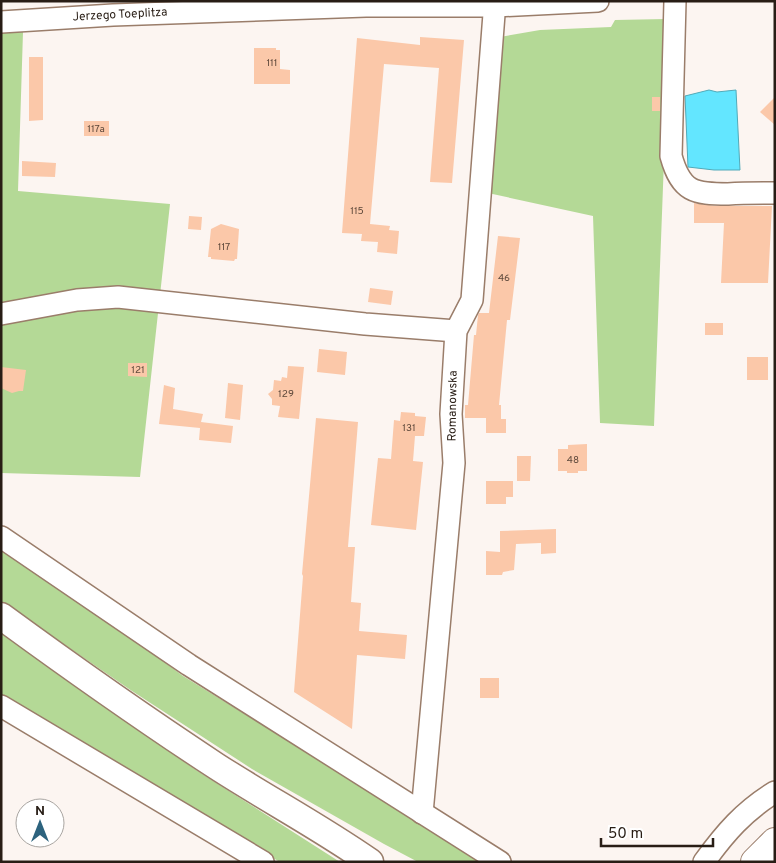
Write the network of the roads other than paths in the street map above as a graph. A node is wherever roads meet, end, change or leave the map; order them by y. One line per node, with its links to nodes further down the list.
1 (598, 1): 3 (street, Jerzego Toeplitza)
2 (675, 1): 5 (street)
3 (495, 3): 4 (street, Jerzego Toeplitza); 7 (street, Romanowska)
4 (1, 22)
5 (775, 193)
6 (1, 314): 7 (street)
7 (456, 331): 12 (street, Romanowska)
8 (1, 537): 12 (street)
9 (1, 616): 13 (main road)
10 (1, 706): 15 (street)
11 (775, 792): 19 (street)
12 (422, 813): 18 (street)
13 (336, 838): 16 (main road); 17 (main road)
14 (775, 842): 20 (highway)
15 (263, 862)
16 (370, 862)
17 (387, 862)
18 (500, 862)
19 (704, 862)
20 (755, 862)

